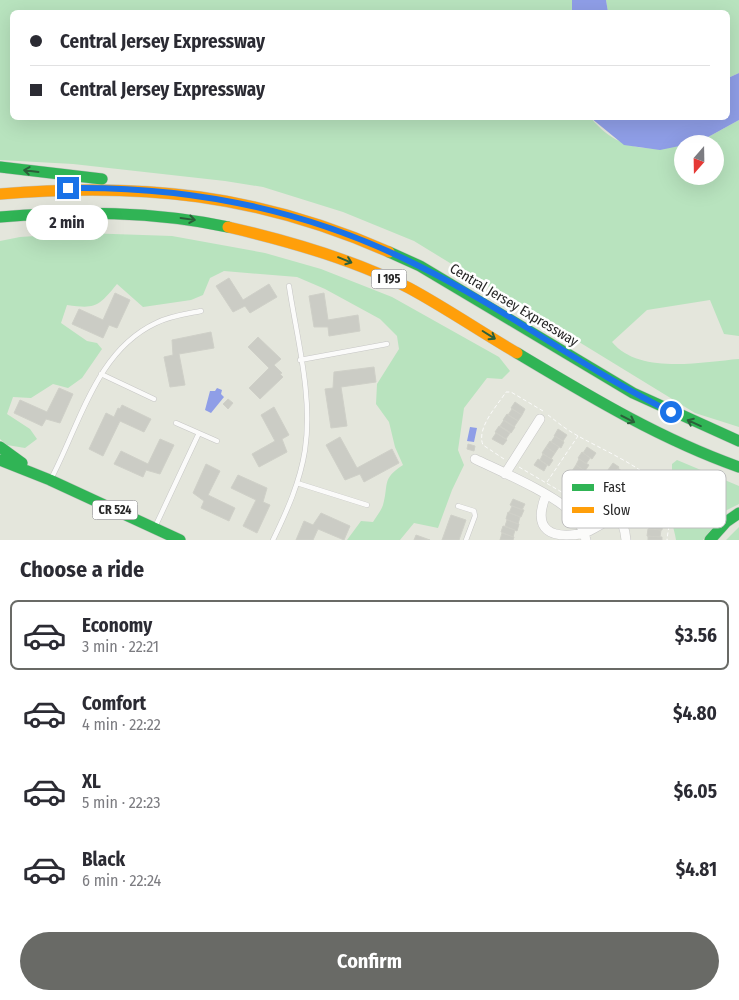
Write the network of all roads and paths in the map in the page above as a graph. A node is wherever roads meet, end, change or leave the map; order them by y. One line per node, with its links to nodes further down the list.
1 (0, 167): 2 (main road, one-way to 1)
2 (148, 189): 3 (main road, Central Jersey Expressway / I 195); 18 (main road, Central Jersey Expressway / I 195, one-way to 2)
3 (0, 194)
4 (167, 216): 5 (main road, I 195); 6 (main road); 23 (main road, I 195, one-way to 23)
5 (0, 217)
6 (0, 226)
7 (289, 286): 10 (lane)
8 (201, 311): 11 (lane)
9 (387, 344): 10 (lane)
10 (300, 360): 27 (lane)
11 (101, 374): 12 (lane); 26 (lane)
12 (154, 399)
13 (540, 419): 22 (street)
14 (176, 423): 15 (lane)
15 (198, 433): 17 (lane); 38 (lane)
16 (578, 436): 22 (path); 24 (path); 28 (path)
17 (216, 441)
18 (739, 441)
19 (0, 448): 26 (main road, CR 524)
20 (475, 459): 25 (street)
21 (0, 460): 26 (main road, CR 524)
22 (511, 463): 25 (street); 28 (path)
23 (739, 467)
24 (637, 470)
25 (504, 474): 30 (street)
26 (50, 480): 38 (main road, CR 524)
27 (297, 483): 31 (lane); 41 (lane)
28 (546, 483): 29 (path)
29 (562, 492)
30 (546, 495): 33 (street); 39 (street)
31 (368, 505)
32 (458, 506): 42 (lane)
33 (562, 506)
34 (739, 513): 35 (main road)
35 (726, 522)
36 (598, 528): 39 (street)
37 (721, 528): 43 (main road)
38 (158, 533): 40 (main road, CR 524)
39 (585, 537)
40 (176, 539)
41 (273, 540)
42 (466, 540)
43 (710, 540)

